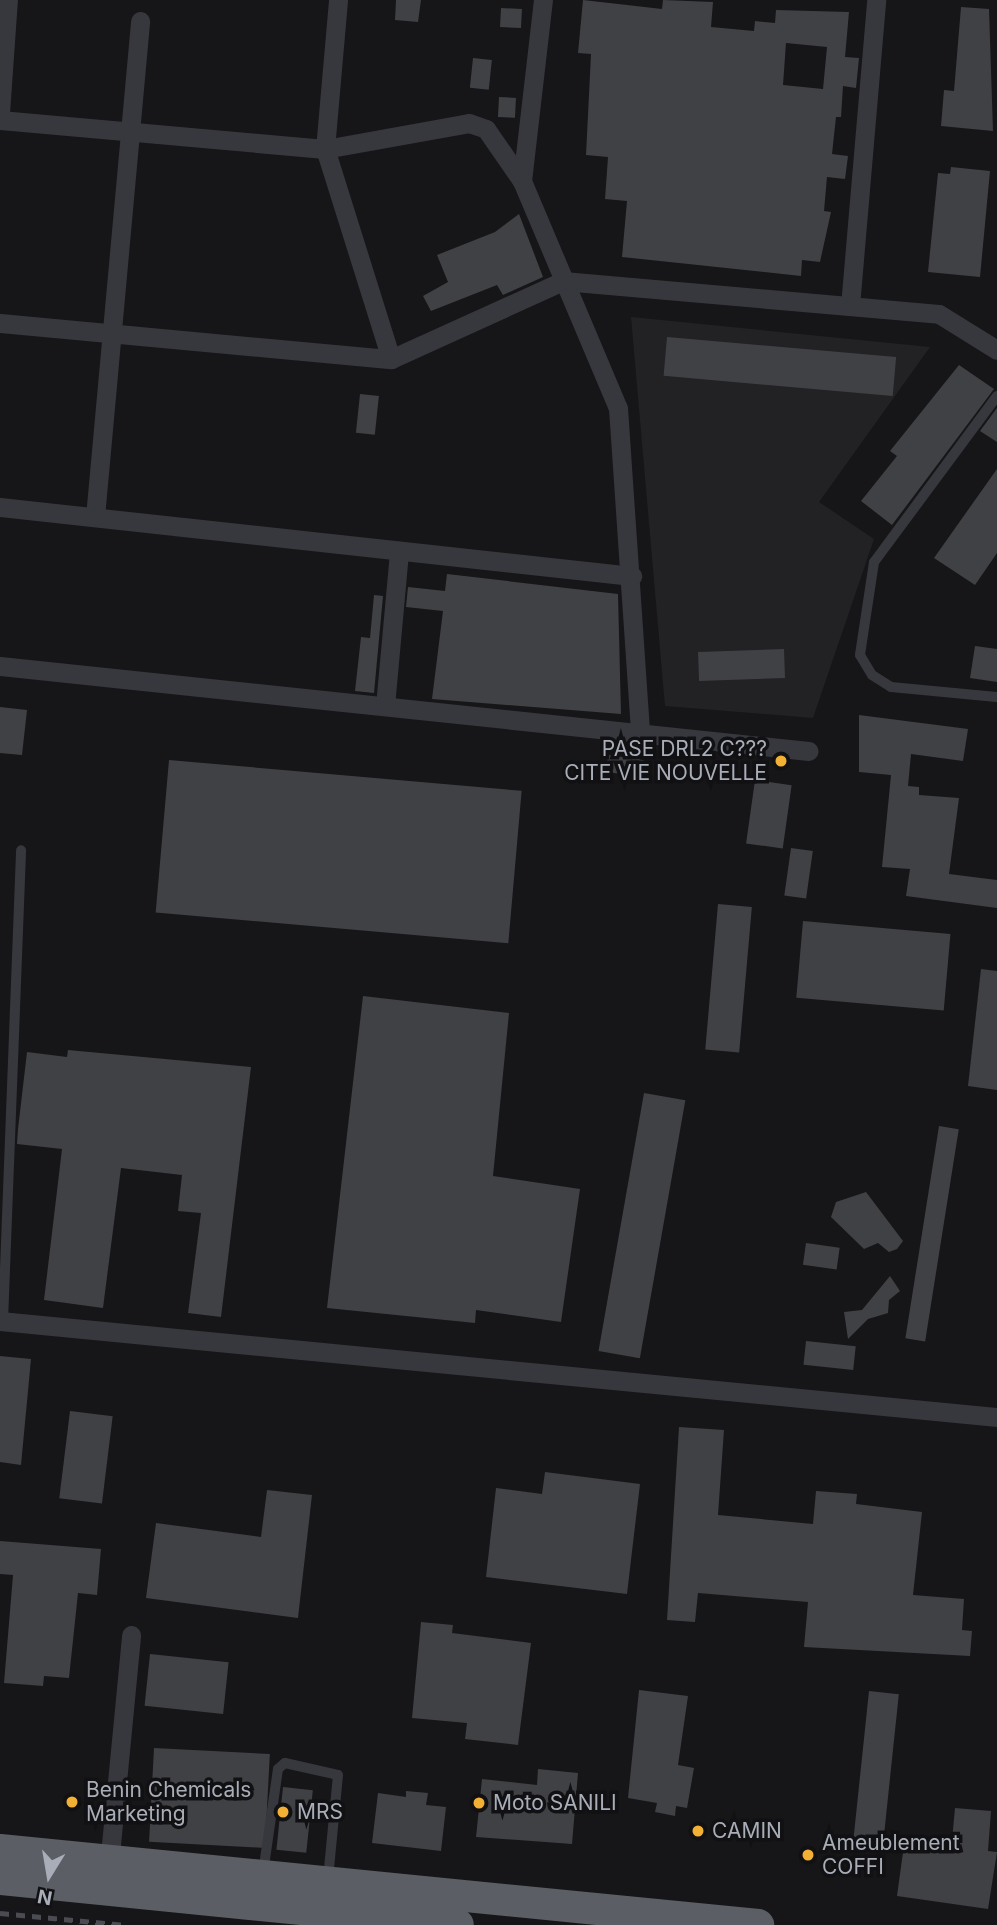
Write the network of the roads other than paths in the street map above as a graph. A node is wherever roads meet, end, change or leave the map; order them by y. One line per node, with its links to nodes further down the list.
1 (8, 0): 6 (street)
2 (338, 0): 9 (street)
3 (543, 0): 10 (street)
4 (876, 0): 12 (street)
5 (139, 21): 8 (street)
6 (0, 113)
7 (0, 120): 8 (street)
8 (129, 131): 9 (street); 14 (street)
9 (325, 149): 10 (street); 16 (street)
10 (522, 181): 11 (street)
11 (564, 281): 12 (street); 16 (street); 21 (street)
12 (850, 306): 15 (street)
13 (0, 323): 14 (street)
14 (111, 333): 16 (street); 19 (street)
15 (997, 350)
16 (391, 359)
17 (997, 396): 23 (lane)
18 (0, 507): 19 (street)
19 (95, 517): 20 (street)
20 (399, 551): 21 (street); 24 (street)
21 (632, 576): 25 (street)
22 (0, 666): 24 (street)
23 (997, 696)
24 (385, 706): 25 (street)
25 (640, 734): 26 (street)
26 (809, 751)
27 (21, 850): 28 (lane)
28 (2, 1321): 29 (street)
29 (997, 1417)
30 (131, 1635): 32 (street)
31 (0, 1850): 32 (highway)
32 (109, 1865): 34 (highway)
33 (0, 1879): 36 (highway)
34 (262, 1880): 35 (highway); 35 (lane)
35 (327, 1886): 37 (highway)
36 (458, 1925)
37 (758, 1925)

